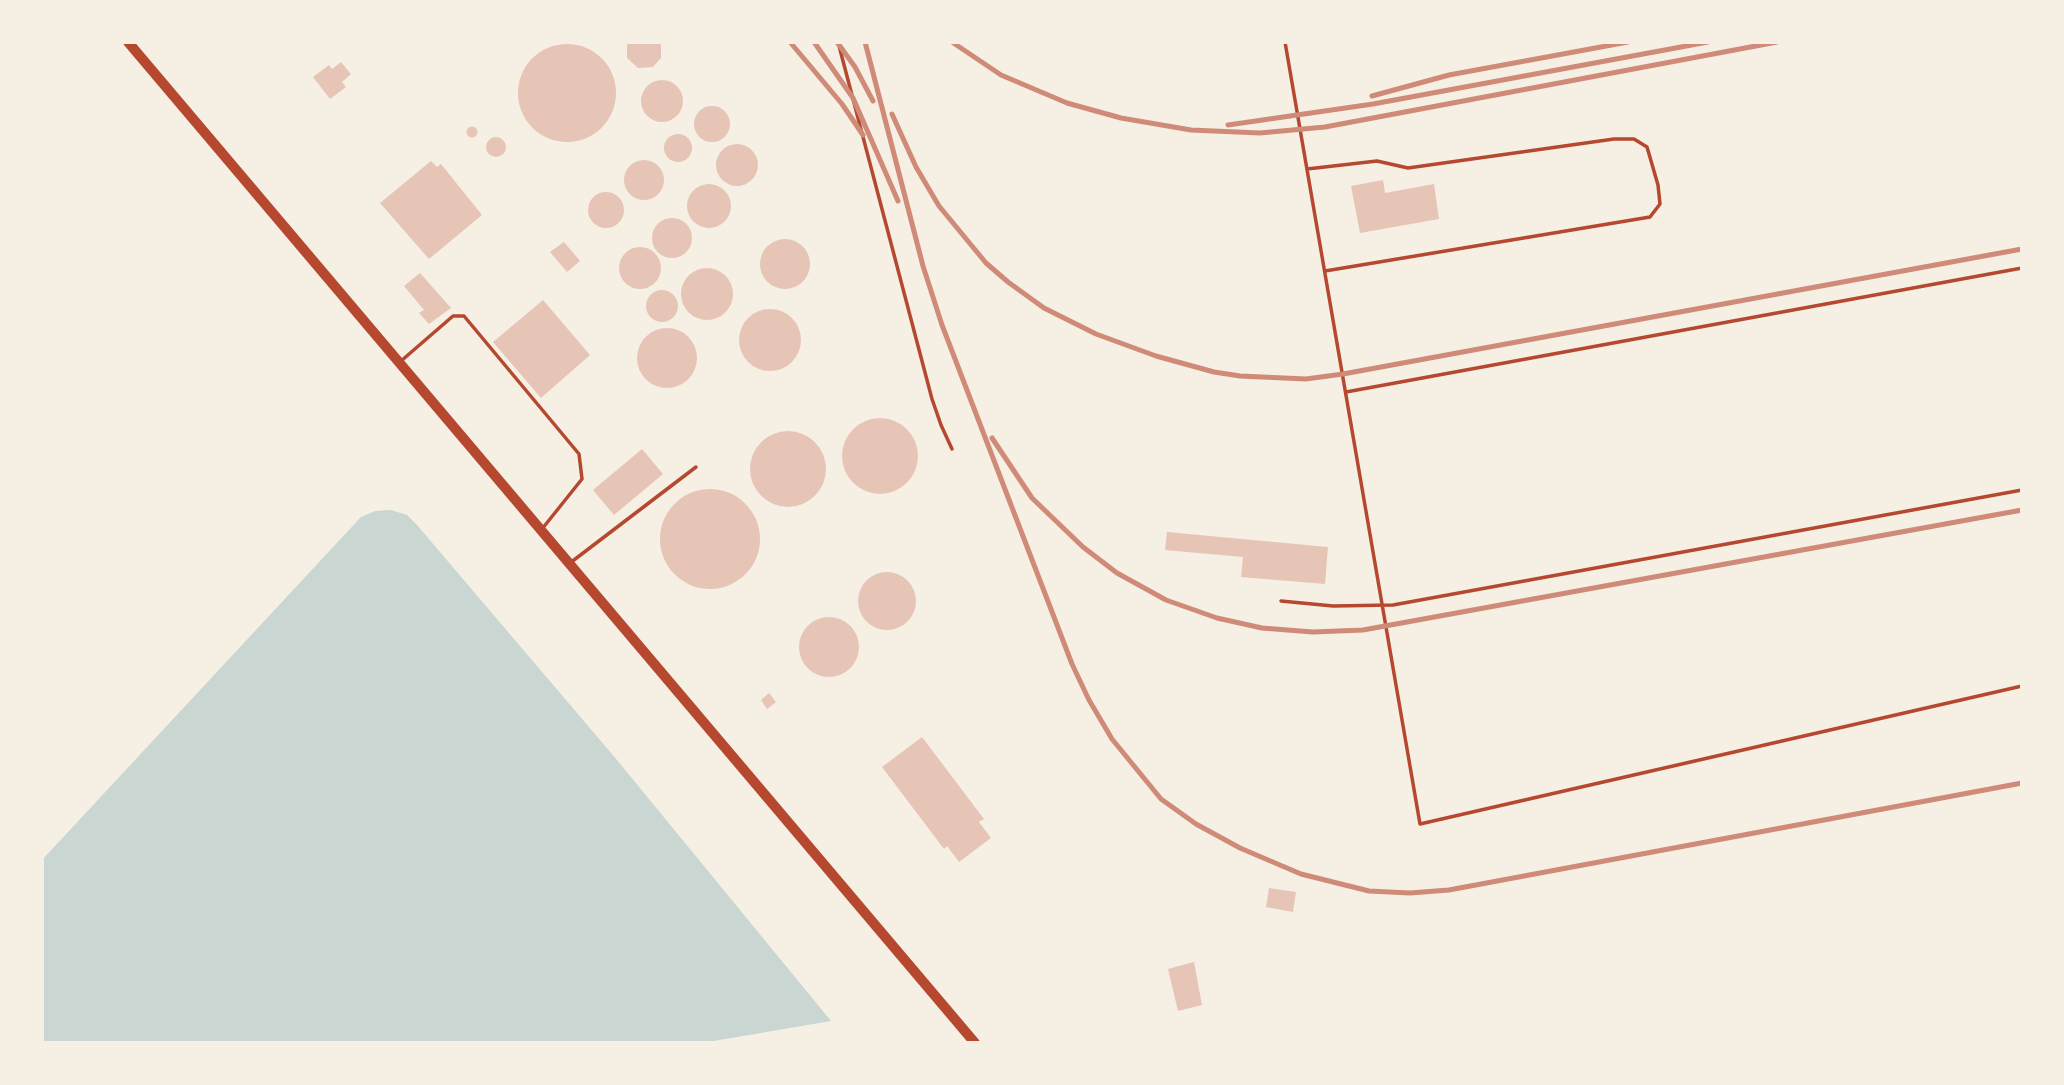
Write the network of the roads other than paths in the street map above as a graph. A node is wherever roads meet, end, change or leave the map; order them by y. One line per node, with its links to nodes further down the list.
1 (128, 42): 7 (street)
2 (838, 42): 9 (lane)
3 (1285, 42): 4 (lane)
4 (1307, 169): 6 (lane); 6 (lane)
5 (2022, 268): 8 (lane)
6 (1325, 271): 8 (lane)
7 (399, 363): 12 (street); 12 (lane)
8 (1345, 392): 15 (lane)
9 (951, 449)
10 (696, 467): 13 (lane)
11 (2022, 490): 15 (lane)
12 (540, 531): 13 (street)
13 (568, 565): 17 (street)
14 (1281, 601): 15 (lane)
15 (1383, 605): 16 (lane)
16 (2022, 686)
17 (975, 1043)

